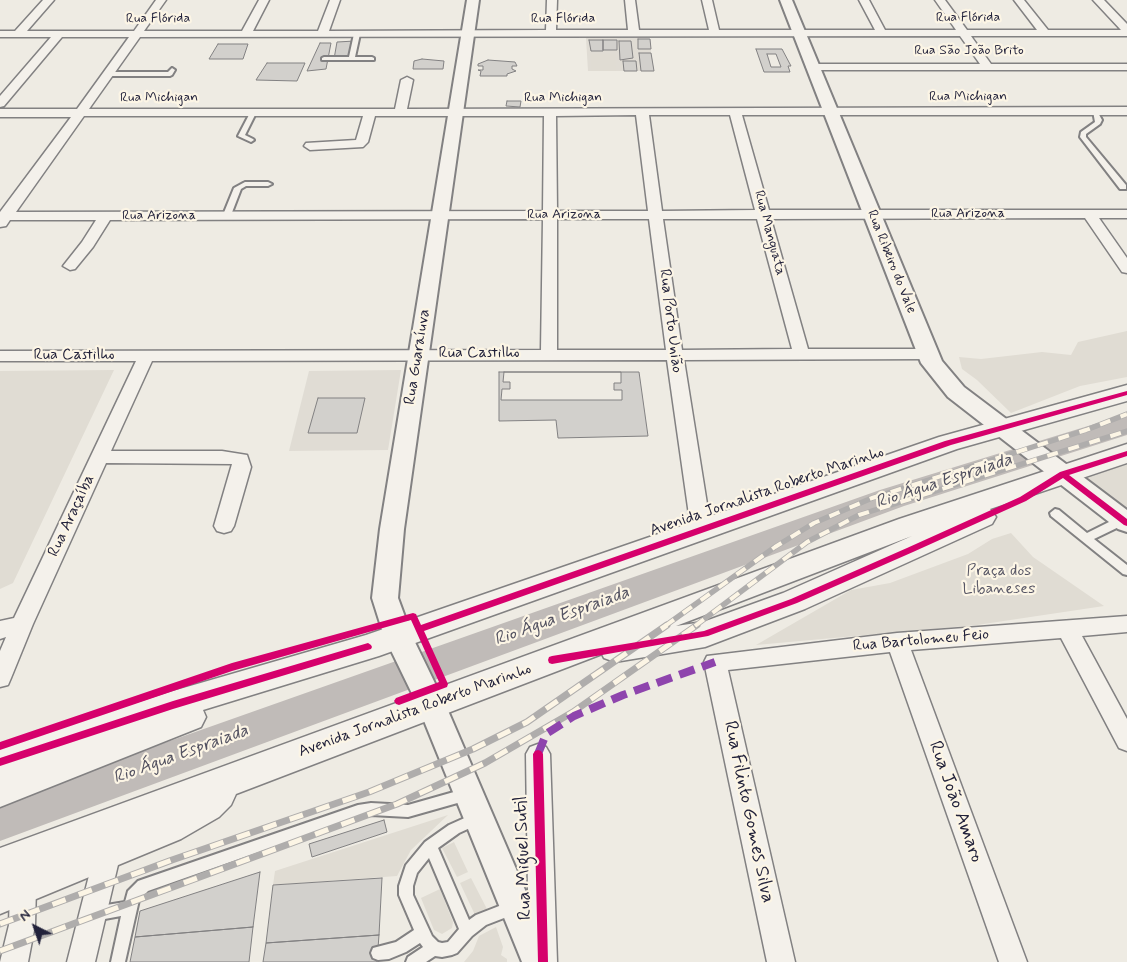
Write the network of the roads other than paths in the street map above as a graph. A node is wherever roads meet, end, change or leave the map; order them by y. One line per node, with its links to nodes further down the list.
1 (50, 0): 18 (street)
2 (161, 0): 20 (street)
3 (264, 0): 21 (street)
4 (335, 0): 22 (street)
5 (473, 0): 24 (street, Rua Guaraíuva)
6 (552, 0): 25 (street)
7 (630, 0): 26 (street)
8 (707, 0): 27 (street)
9 (786, 0): 28 (street, Rua Ribeiro do Vale)
10 (864, 0): 29 (street)
11 (940, 0): 15 (street)
12 (1018, 0): 16 (street)
13 (1098, 0): 14 (street)
14 (1127, 32): 16 (street, Rua Flórida)
15 (963, 33): 16 (street, Rua Flórida); 29 (street, Rua Flórida); 33 (street)
16 (1045, 33)
17 (0, 34): 18 (street, Rua Flórida)
18 (18, 34): 19 (street, Rua Flórida)
19 (59, 34): 20 (street, Rua Flórida); 39 (street)
20 (136, 34): 21 (street, Rua Flórida); 36 (street)
21 (246, 34): 22 (street, Rua Flórida)
22 (322, 34): 23 (street, Rua Flórida)
23 (357, 34): 24 (street, Rua Flórida); 32 (lane)
24 (468, 34): 25 (street, Rua Flórida); 50 (street, Rua Guaraíuva)
25 (551, 34): 26 (street, Rua Flórida)
26 (634, 34): 27 (street, Rua Flórida)
27 (715, 34): 28 (street, Rua Flórida)
28 (800, 34): 29 (street, Rua Flórida); 34 (street, Rua Ribeiro do Vale)
29 (882, 34)
30 (372, 58): 32 (lane)
31 (324, 59): 32 (lane)
32 (352, 59)
33 (987, 66): 34 (street, Rua São João Brito); 35 (street, Rua São João Brito)
34 (812, 67): 42 (street, Rua Ribeiro do Vale)
35 (1127, 67)
36 (108, 74): 37 (lane); 46 (street)
37 (180, 74)
38 (407, 80): 49 (street)
39 (0, 103)
40 (642, 112): 41 (street, Rua Michigan); 51 (street, Rua Michigan); 56 (street, Rua Porto União)
41 (735, 112): 42 (street, Rua Michigan); 57 (street, Rua Manguata)
42 (832, 112): 43 (street, Rua Michigan); 58 (street, Rua Ribeiro do Vale)
43 (1095, 112): 44 (street, Rua Michigan); 55 (lane)
44 (1127, 112)
45 (0, 113): 46 (street, Rua Michigan)
46 (81, 113): 47 (street, Rua Michigan); 65 (street)
47 (253, 113): 48 (street, Rua Michigan); 52 (lane)
48 (370, 113): 49 (street, Rua Michigan); 53 (street)
49 (400, 113): 50 (street, Rua Michigan)
50 (456, 113): 51 (street, Rua Michigan); 62 (street, Rua Guaraíuva)
51 (550, 113): 63 (street)
52 (251, 140)
53 (310, 146)
54 (268, 184): 61 (lane)
55 (1123, 187)
56 (656, 214): 57 (street, Rua Arizona); 63 (street, Rua Arizona); 69 (street, Rua Porto União)
57 (764, 214): 58 (street, Rua Arizona); 70 (street, Rua Manguata)
58 (872, 214): 59 (street, Rua Arizona); 71 (street, Rua Ribeiro do Vale)
59 (1089, 214): 60 (street, Rua Arizona); 67 (street)
60 (1127, 214)
61 (227, 215): 62 (street, Rua Arizona); 64 (street, Rua Arizona)
62 (441, 215): 63 (street, Rua Arizona); 72 (street, Rua Guaraíuva)
63 (550, 215): 68 (street)
64 (105, 216): 65 (street, Rua Arizona); 66 (street)
65 (2, 218)
66 (70, 266)
67 (1127, 269)
68 (549, 354): 69 (street, Rua Castilho); 72 (street, Rua Castilho)
69 (675, 354): 70 (street, Rua Castilho); 83 (street, Rua Porto União)
70 (801, 354): 71 (street, Rua Castilho)
71 (928, 354): 76 (street, Rua Ribeiro do Vale)
72 (419, 355): 74 (street, Rua Castilho); 91 (street, Rua Guaraíuva)
73 (0, 356): 74 (street, Rua Castilho)
74 (146, 356): 78 (street, Rua Araçaíba)
75 (1127, 392): 76 (main road, Avenida Jornalista Roberto Marinho)
76 (1010, 432): 79 (street, Rua Ribeiro do Vale); 83 (main road, Avenida Jornalista Roberto Marinho)
77 (1127, 453): 79 (main road)
78 (99, 457): 82 (street); 86 (street, Rua Araçaíba)
79 (1055, 468): 81 (street, Rua Ribeiro do Vale); 95 (main road, Avenida Jornalista Roberto Marinho)
80 (1055, 513): 84 (lane)
81 (1125, 522): 84 (lane)
82 (224, 526)
83 (701, 529): 91 (main road, Avenida Jornalista Roberto Marinho)
84 (1086, 538): 85 (lane)
85 (1127, 571)
86 (22, 624): 89 (street); 94 (street, Rua Araçaíba)
87 (1127, 624): 88 (street, Rua Bartolomeu Feio)
88 (1068, 629): 90 (street, Rua Bartolomeu Feio); 96 (street)
89 (0, 630)
90 (897, 642): 93 (street, Rua Bartolomeu Feio); 118 (street, Rua João Amaro)
91 (403, 645): 92 (main road, Avenida Jornalista Roberto Marinho); 95 (street, Rua Guaraíuva)
92 (328, 661): 98 (main road, Avenida Jornalista Roberto Marinho); 99 (main road)
93 (715, 662): 117 (street, Rua Filinto Gomes Silva)
94 (0, 678)
95 (427, 696): 100 (street, Rua Miguel Sutil); 101 (main road, Avenida Jornalista Roberto Marinho)
96 (1127, 741)
97 (538, 754): 116 (street, Rua Miguel Sutil)
98 (0, 762)
99 (0, 792)
100 (474, 806): 102 (lane); 104 (street, Rua Miguel Sutil); 105 (lane)
101 (110, 838): 103 (main road, Avenida Jornalista Roberto Marinho); 106 (street)
102 (430, 846): 107 (lane); 108 (lane)
103 (8, 882): 111 (street)
104 (516, 906): 107 (lane); 115 (street, Rua Miguel Sutil)
105 (130, 908): 106 (lane); 113 (lane)
106 (93, 914): 112 (street)
107 (467, 931): 109 (lane)
108 (422, 933): 109 (lane); 110 (lane)
109 (434, 948): 114 (lane)
110 (378, 953)
111 (14, 962)
112 (81, 962)
113 (118, 962)
114 (413, 962)
115 (539, 962)
116 (543, 962)
117 (781, 962)
118 (1014, 962)

